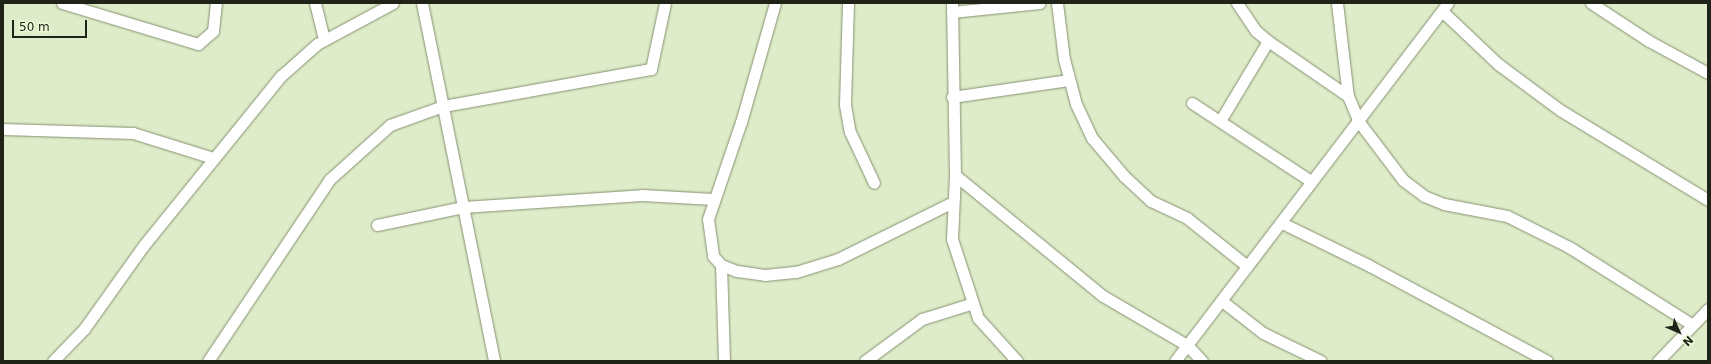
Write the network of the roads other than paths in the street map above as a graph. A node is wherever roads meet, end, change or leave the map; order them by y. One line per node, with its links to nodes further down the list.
1 (62, 3): 2 (street)
2 (216, 3)
3 (315, 3): 16 (street)
4 (394, 3): 16 (street)
5 (422, 3): 23 (street)
6 (665, 3): 23 (street)
7 (774, 3): 31 (street)
8 (848, 3): 30 (street)
9 (1040, 3): 14 (street)
10 (1057, 3): 19 (street)
11 (1237, 3): 17 (street)
12 (1337, 3): 20 (street)
13 (1591, 3): 18 (street)
14 (952, 7): 21 (street)
15 (1445, 7): 25 (street); 32 (street)
16 (324, 40): 27 (street)
17 (1268, 42): 20 (street); 24 (street)
18 (1708, 73)
19 (1070, 80): 21 (street); 38 (street)
20 (1348, 96): 25 (street)
21 (952, 97): 28 (street)
22 (1192, 103): 24 (street)
23 (443, 106): 34 (street); 45 (street)
24 (1220, 121): 29 (street)
25 (1359, 122): 29 (street); 42 (street)
26 (3, 129): 27 (street)
27 (213, 158): 44 (street)
28 (955, 175): 33 (street); 43 (street)
29 (1309, 180): 35 (street)
30 (874, 183)
31 (713, 199): 34 (street); 37 (street)
32 (1708, 200)
33 (954, 202): 37 (street); 40 (street)
34 (463, 207): 36 (street); 46 (street)
35 (1282, 222): 38 (street); 53 (street)
36 (377, 225)
37 (721, 265): 47 (street)
38 (1247, 266): 39 (street)
39 (1222, 301): 43 (street); 52 (street)
40 (973, 303): 48 (street); 49 (street)
41 (1708, 309): 42 (street)
42 (1694, 326): 54 (street)
43 (1187, 345): 50 (street); 51 (street)
44 (53, 361)
45 (208, 361)
46 (494, 361)
47 (724, 361)
48 (866, 361)
49 (1017, 361)
50 (1175, 361)
51 (1202, 361)
52 (1321, 361)
53 (1547, 361)
54 (1658, 361)

